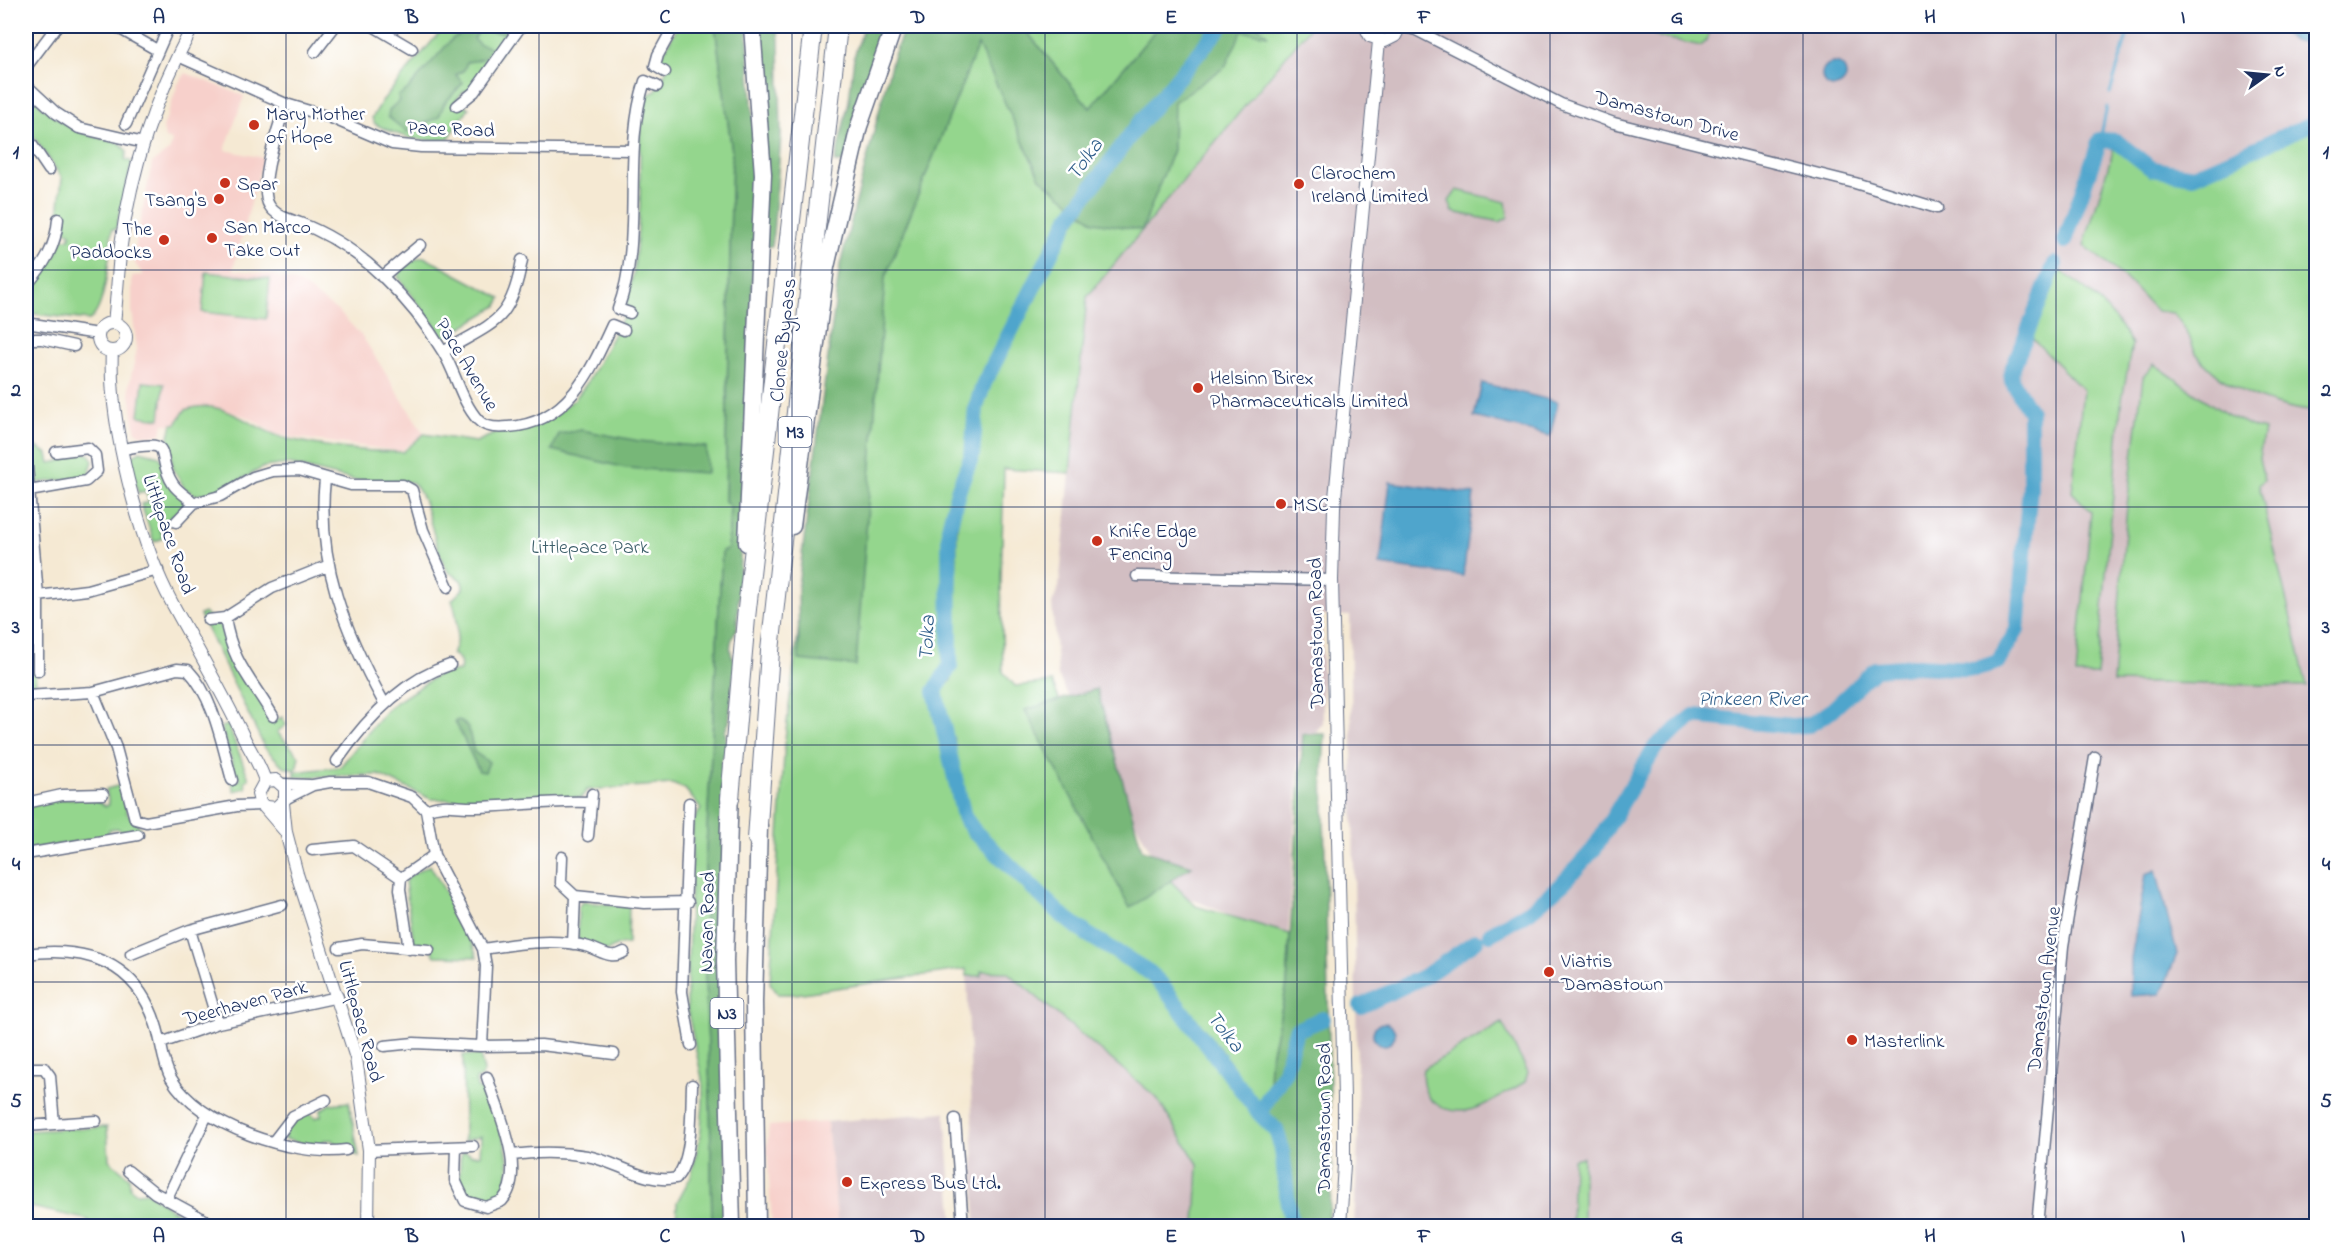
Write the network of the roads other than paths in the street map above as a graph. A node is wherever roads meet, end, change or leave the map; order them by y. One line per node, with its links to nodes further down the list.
1 (57, 26): 20 (street)
2 (115, 26): 17 (street)
3 (169, 26): 17 (street)
4 (193, 26): 19 (street)
5 (335, 26): 18 (street)
6 (373, 26): 16 (street)
7 (521, 26): 25 (street)
8 (674, 26): 21 (street)
9 (752, 26): 78 (highway, Navan Road)
10 (813, 26): 78 (highway, Clonee Bypass / M3)
11 (838, 26): 87 (highway, Clonee Bypass / M3)
12 (894, 26): 87 (highway)
13 (1365, 26): 15 (street)
14 (1400, 26): 15 (street); 31 (street, Damastown Drive)
15 (1379, 41): 58 (street, Damastown Road)
16 (412, 49)
17 (157, 50): 26 (street)
18 (315, 52)
19 (178, 56): 24 (street, Pace Road); 28 (street)
20 (26, 67)
21 (665, 72)
22 (26, 85): 28 (street)
23 (657, 86): 29 (street)
24 (286, 104): 29 (street, Pace Road); 37 (street, Pace Avenue)
25 (457, 106)
26 (126, 124)
27 (26, 136): 30 (street)
28 (144, 143): 41 (street)
29 (633, 150): 39 (street)
30 (49, 170)
31 (1937, 208)
32 (58, 219): 36 (street)
33 (420, 245): 37 (street)
34 (522, 260): 47 (street)
35 (26, 263): 36 (street)
36 (38, 271): 38 (street)
37 (382, 277): 47 (street, Pace Avenue)
38 (26, 286)
39 (630, 313)
40 (26, 323): 43 (street)
41 (114, 323): 43 (street); 46 (street)
42 (624, 330): 47 (street, Pace Avenue)
43 (98, 334): 46 (street)
44 (26, 339): 45 (street)
45 (74, 346)
46 (112, 351): 48 (street, Littlepace Road)
47 (443, 352)
48 (123, 449): 53 (street); 56 (street, Littlepace Road)
49 (56, 452): 52 (street)
50 (26, 454): 52 (street)
51 (325, 479): 53 (street); 55 (street); 59 (street)
52 (29, 490): 60 (street)
53 (194, 503): 54 (street)
54 (176, 522)
55 (327, 566): 61 (street); 69 (street)
56 (158, 570): 60 (street); 74 (street, Littlepace Road)
57 (1137, 576): 58 (street)
58 (1332, 580): 134 (street, Damastown Road)
59 (448, 587)
60 (38, 596): 63 (street)
61 (225, 618): 62 (street); 70 (street)
62 (208, 620)
63 (38, 629): 64 (street); 66 (street)
64 (26, 633)
65 (450, 665): 69 (street)
66 (38, 671)
67 (93, 692): 68 (street); 73 (street); 80 (street)
68 (26, 696)
69 (384, 704): 72 (street)
70 (273, 716)
71 (2095, 757): 135 (street, Damastown Avenue)
72 (337, 761)
73 (232, 780)
74 (265, 781): 75 (street); 80 (street)
75 (283, 784): 76 (street); 79 (street)
76 (314, 785): 79 (street); 83 (street)
77 (103, 794): 81 (street)
78 (730, 799): 131 (highway, Navan Road / N3)
79 (284, 801): 80 (street); 84 (street, Littlepace Road)
80 (263, 802): 84 (street, Littlepace Road)
81 (26, 803)
82 (689, 803): 94 (street)
83 (426, 810): 86 (street); 90 (street)
84 (285, 832): 105 (street, Littlepace Road)
85 (138, 835): 89 (street)
86 (588, 836)
87 (757, 839): 132 (highway, N3)
88 (312, 850): 92 (street)
89 (26, 854)
90 (434, 855): 92 (street); 100 (street)
91 (562, 857): 93 (street)
92 (401, 878): 99 (street)
93 (576, 896): 94 (street); 97 (street)
94 (688, 902): 108 (street)
95 (282, 905): 96 (street)
96 (190, 930): 104 (street); 106 (street)
97 (573, 944): 100 (street); 102 (street)
98 (339, 948): 99 (street)
99 (409, 949): 101 (street)
100 (483, 949): 109 (street)
101 (429, 950)
102 (624, 952)
103 (26, 954): 107 (street)
104 (130, 954)
105 (338, 997): 106 (street, Deerhaven Park); 125 (street, Littlepace Road)
106 (218, 1023): 107 (street, Deerhaven Park)
107 (161, 1043): 116 (street)
108 (691, 1045)
109 (482, 1046): 110 (street); 111 (street)
110 (392, 1049)
111 (614, 1054)
112 (26, 1068): 119 (street)
113 (487, 1077): 126 (street)
114 (692, 1085): 126 (street)
115 (326, 1100): 121 (street)
116 (207, 1115): 121 (street); 128 (street)
117 (955, 1119): 133 (street)
118 (96, 1121): 119 (street)
119 (54, 1124): 120 (street)
120 (26, 1126)
121 (273, 1142): 124 (street)
122 (473, 1146): 123 (street)
123 (456, 1147): 125 (street); 126 (street)
124 (346, 1150)
125 (369, 1150): 130 (street, Littlepace Road)
126 (512, 1155)
127 (128, 1171): 128 (street)
128 (166, 1200): 129 (street)
129 (216, 1227)
130 (368, 1227)
131 (732, 1227)
132 (757, 1227)
133 (963, 1227)
134 (1340, 1227)
135 (2037, 1227)

